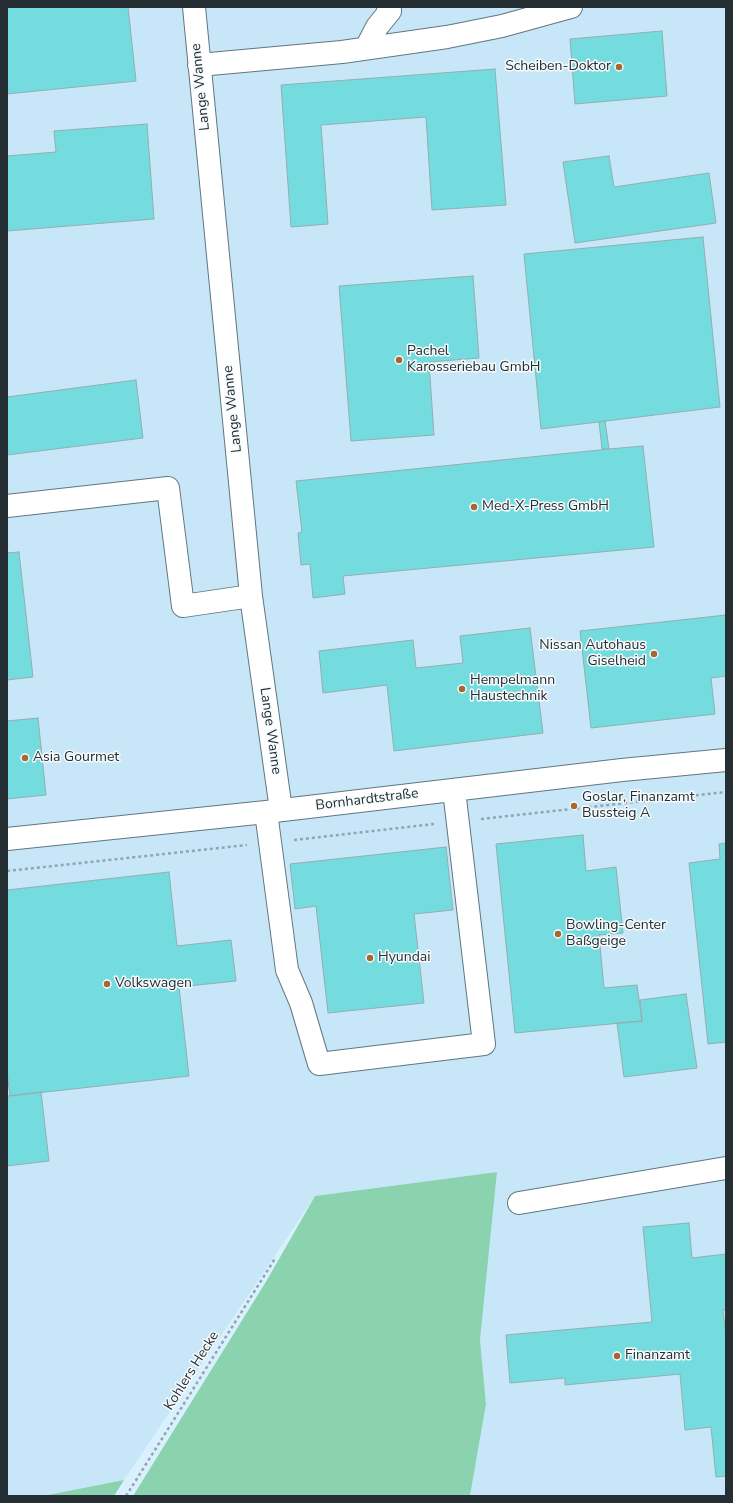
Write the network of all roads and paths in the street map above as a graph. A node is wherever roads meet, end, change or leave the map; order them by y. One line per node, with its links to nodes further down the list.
1 (194, 7): 5 (street, Lange Wanne)
2 (388, 7): 4 (street)
3 (571, 7): 4 (street)
4 (366, 48): 5 (street)
5 (200, 65): 7 (street, Lange Wanne)
6 (7, 506): 7 (street)
7 (251, 596): 11 (street, Lange Wanne)
8 (726, 760): 9 (street, Bornhardtstraße)
9 (454, 790): 11 (street, Bornhardtstraße); 12 (street)
10 (726, 792): 12 (path)
11 (273, 811): 13 (street, Bornhardtstraße); 14 (street, Lange Wanne)
12 (458, 822): 14 (path); 14 (street, Lange Wanne)
13 (7, 839)
14 (271, 842): 15 (path)
15 (7, 871)
16 (726, 1168): 17 (street)
17 (519, 1204)
18 (276, 1257): 19 (path, Kohlers Hecke)
19 (126, 1496)

